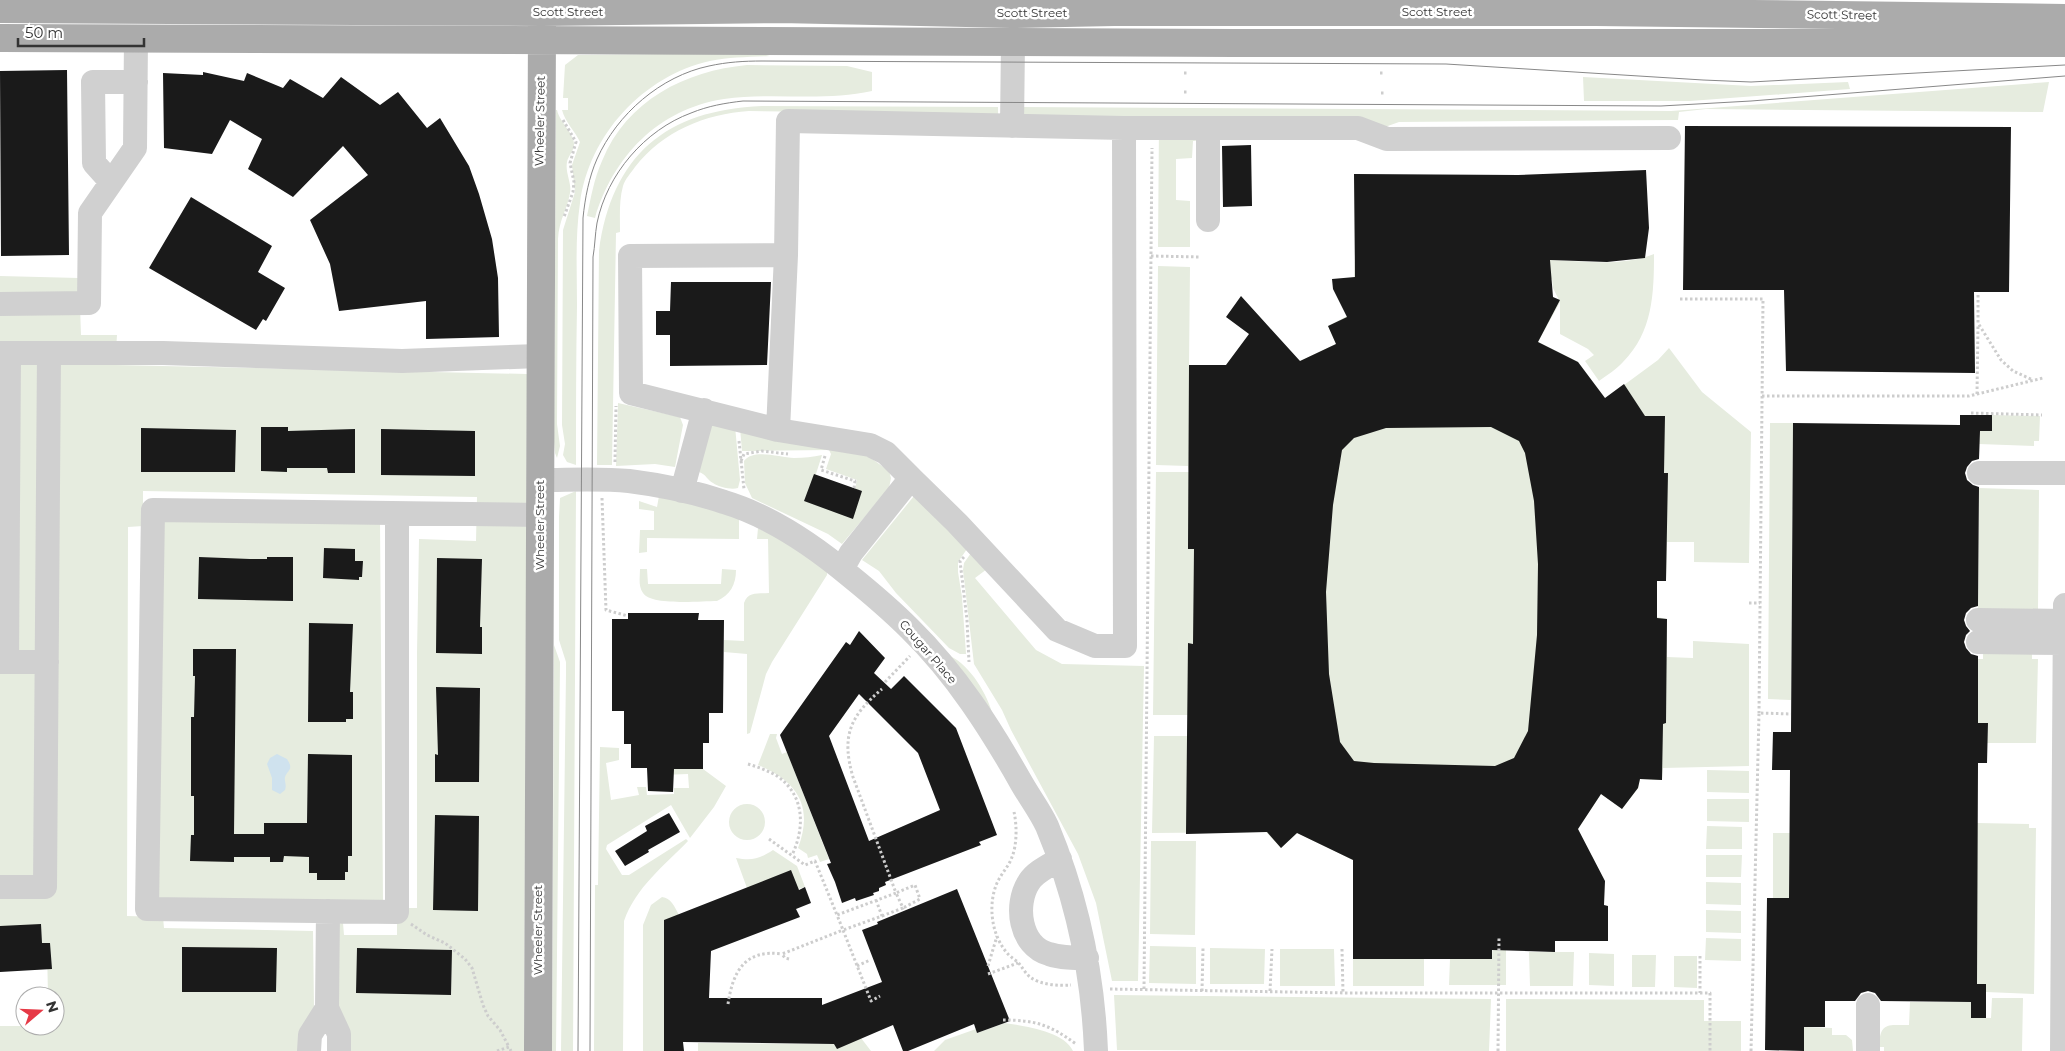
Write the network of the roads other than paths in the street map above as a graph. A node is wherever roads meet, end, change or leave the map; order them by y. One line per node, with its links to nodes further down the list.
1 (296, 5): 3 (main road, Scott Street); 13 (main road, Scott Street); 18 (street)
2 (780, 5): 3 (main road, Scott Street); 10 (main road, Scott Street); 20 (street)
3 (542, 6): 19 (main road, Wheeler Street)
4 (1114, 6): 5 (main road, Scott Street); 10 (main road, Scott Street)
5 (1169, 6): 6 (main road, Scott Street)
6 (1234, 6): 7 (main road, Scott Street); 24 (main road)
7 (1318, 6): 8 (main road, Scott Street)
8 (1491, 6): 9 (main road, Scott Street); 25 (main road)
9 (1596, 6): 11 (main road, Scott Street)
10 (1013, 7): 21 (main road)
11 (1752, 7): 14 (main road, Scott Street); 22 (street)
12 (0, 9): 13 (main road, Scott Street)
13 (229, 10): 17 (main road)
14 (2065, 18)
15 (0, 38): 16 (main road)
16 (136, 38): 17 (main road); 26 (street)
17 (229, 38): 18 (main road)
18 (295, 38): 19 (main road)
19 (541, 41): 20 (main road); 37 (main road, Wheeler Street)
20 (780, 41): 21 (main road)
21 (1013, 42): 24 (main road); 27 (street)
22 (1752, 42): 23 (main road); 25 (main road)
23 (2065, 42)
24 (1234, 43): 25 (main road)
25 (1491, 43)
26 (136, 82): 31 (street); 31 (street)
27 (1012, 126): 28 (street); 33 (street)
28 (1124, 128): 29 (street); 42 (street)
29 (1208, 128): 30 (street); 32 (street)
30 (1669, 138)
31 (111, 182): 34 (street)
32 (1208, 220)
33 (786, 255): 38 (street); 39 (street)
34 (0, 304)
35 (5, 353): 36 (street); 51 (street)
36 (49, 353): 37 (street); 52 (street)
37 (539, 356): 43 (main road, Wheeler Street)
38 (704, 410): 39 (street); 44 (street)
39 (778, 430): 42 (street)
40 (1979, 472): 41 (street)
41 (2065, 473)
42 (911, 478): 47 (street)
43 (540, 480): 44 (street, Cougar Place); 46 (main road, Wheeler Street)
44 (682, 491): 47 (street, Cougar Place)
45 (397, 514): 46 (street); 55 (street); 55 (street)
46 (540, 514): 62 (main road, Wheeler Street)
47 (842, 570): 53 (street, Cougar Place)
48 (2065, 605): 49 (street)
49 (2065, 621): 50 (street); 50 (street)
50 (2064, 643): 64 (street)
51 (4, 662): 52 (street)
52 (47, 662): 54 (street)
53 (1060, 859): 56 (street, Cougar Place); 56 (street)
54 (0, 887)
55 (328, 911): 58 (street)
56 (1087, 958): 59 (street, Cougar Place)
57 (1868, 1005): 63 (street)
58 (327, 1008): 60 (street); 61 (street)
59 (1087, 1048)
60 (309, 1051)
61 (339, 1051)
62 (538, 1051)
63 (1868, 1051)
64 (2062, 1051)

